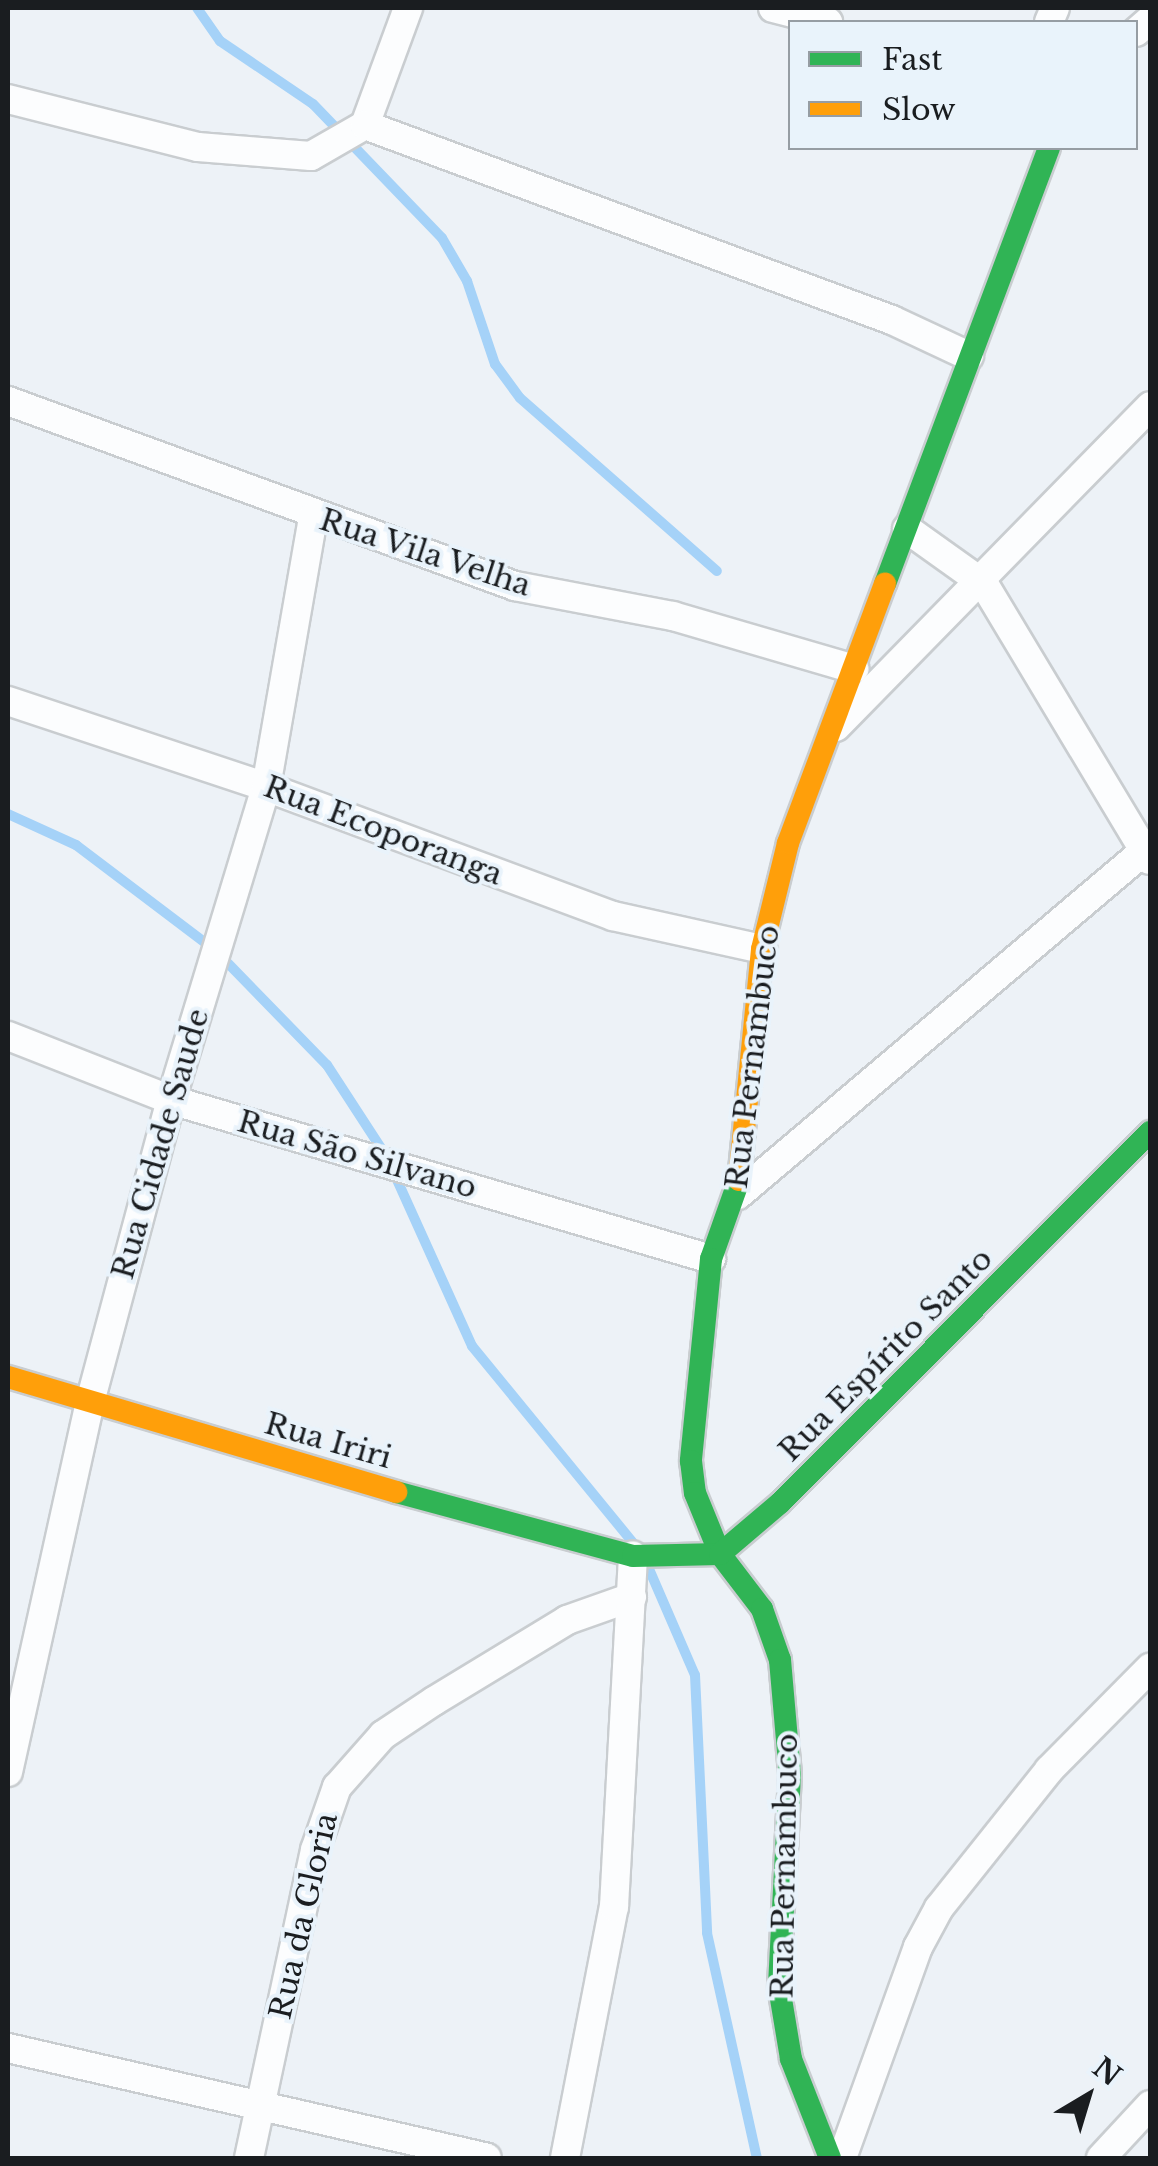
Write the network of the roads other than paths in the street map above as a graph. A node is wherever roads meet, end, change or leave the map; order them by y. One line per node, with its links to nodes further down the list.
1 (408, 8): 5 (street)
2 (773, 8): 3 (street)
3 (820, 20)
4 (8, 99): 5 (street)
5 (365, 125): 7 (street)
6 (1048, 150): 7 (street, Rua Pernambuco)
7 (969, 356): 11 (street, Rua Pernambuco)
8 (8, 401): 10 (street, Rua Vila Velha)
9 (1150, 406): 12 (street)
10 (313, 516): 13 (street, Rua Vila Velha); 16 (street, Rua Cidade Saude)
11 (907, 529): 12 (street); 13 (street, Rua Pernambuco)
12 (984, 584): 15 (street); 17 (street)
13 (854, 668): 15 (street, Rua Pernambuco)
14 (8, 702): 16 (street, Rua Ecoporanga)
15 (832, 732): 18 (street, Rua Pernambuco)
16 (266, 786): 18 (street, Rua Ecoporanga); 20 (street, Rua Cidade Saude)
17 (1149, 852): 22 (street)
18 (762, 948): 22 (street, Rua Pernambuco)
19 (8, 1036): 20 (street, Rua São Silvano)
20 (171, 1100): 23 (street, Rua São Silvano); 25 (street, Rua Cidade Saude)
21 (1150, 1132): 26 (street, Rua Espírito Santo)
22 (738, 1195): 23 (street, Rua Pernambuco)
23 (711, 1259): 26 (street, Rua Pernambuco)
24 (8, 1377): 25 (street, Rua Iriri)
25 (90, 1402): 27 (street, Rua Iriri); 30 (street, Rua Cidade Saude)
26 (720, 1554): 27 (street); 37 (street, Rua Pernambuco)
27 (633, 1556): 28 (street)
28 (632, 1597): 33 (street, Rua da Gloria); 36 (street)
29 (1150, 1668): 38 (street)
30 (8, 1772)
31 (8, 2048): 33 (street)
32 (1150, 2105): 39 (street)
33 (259, 2111): 34 (street, Rua da Gloria); 35 (street)
34 (248, 2158)
35 (487, 2158)
36 (565, 2158)
37 (830, 2158)
38 (842, 2158)
39 (1101, 2158)

